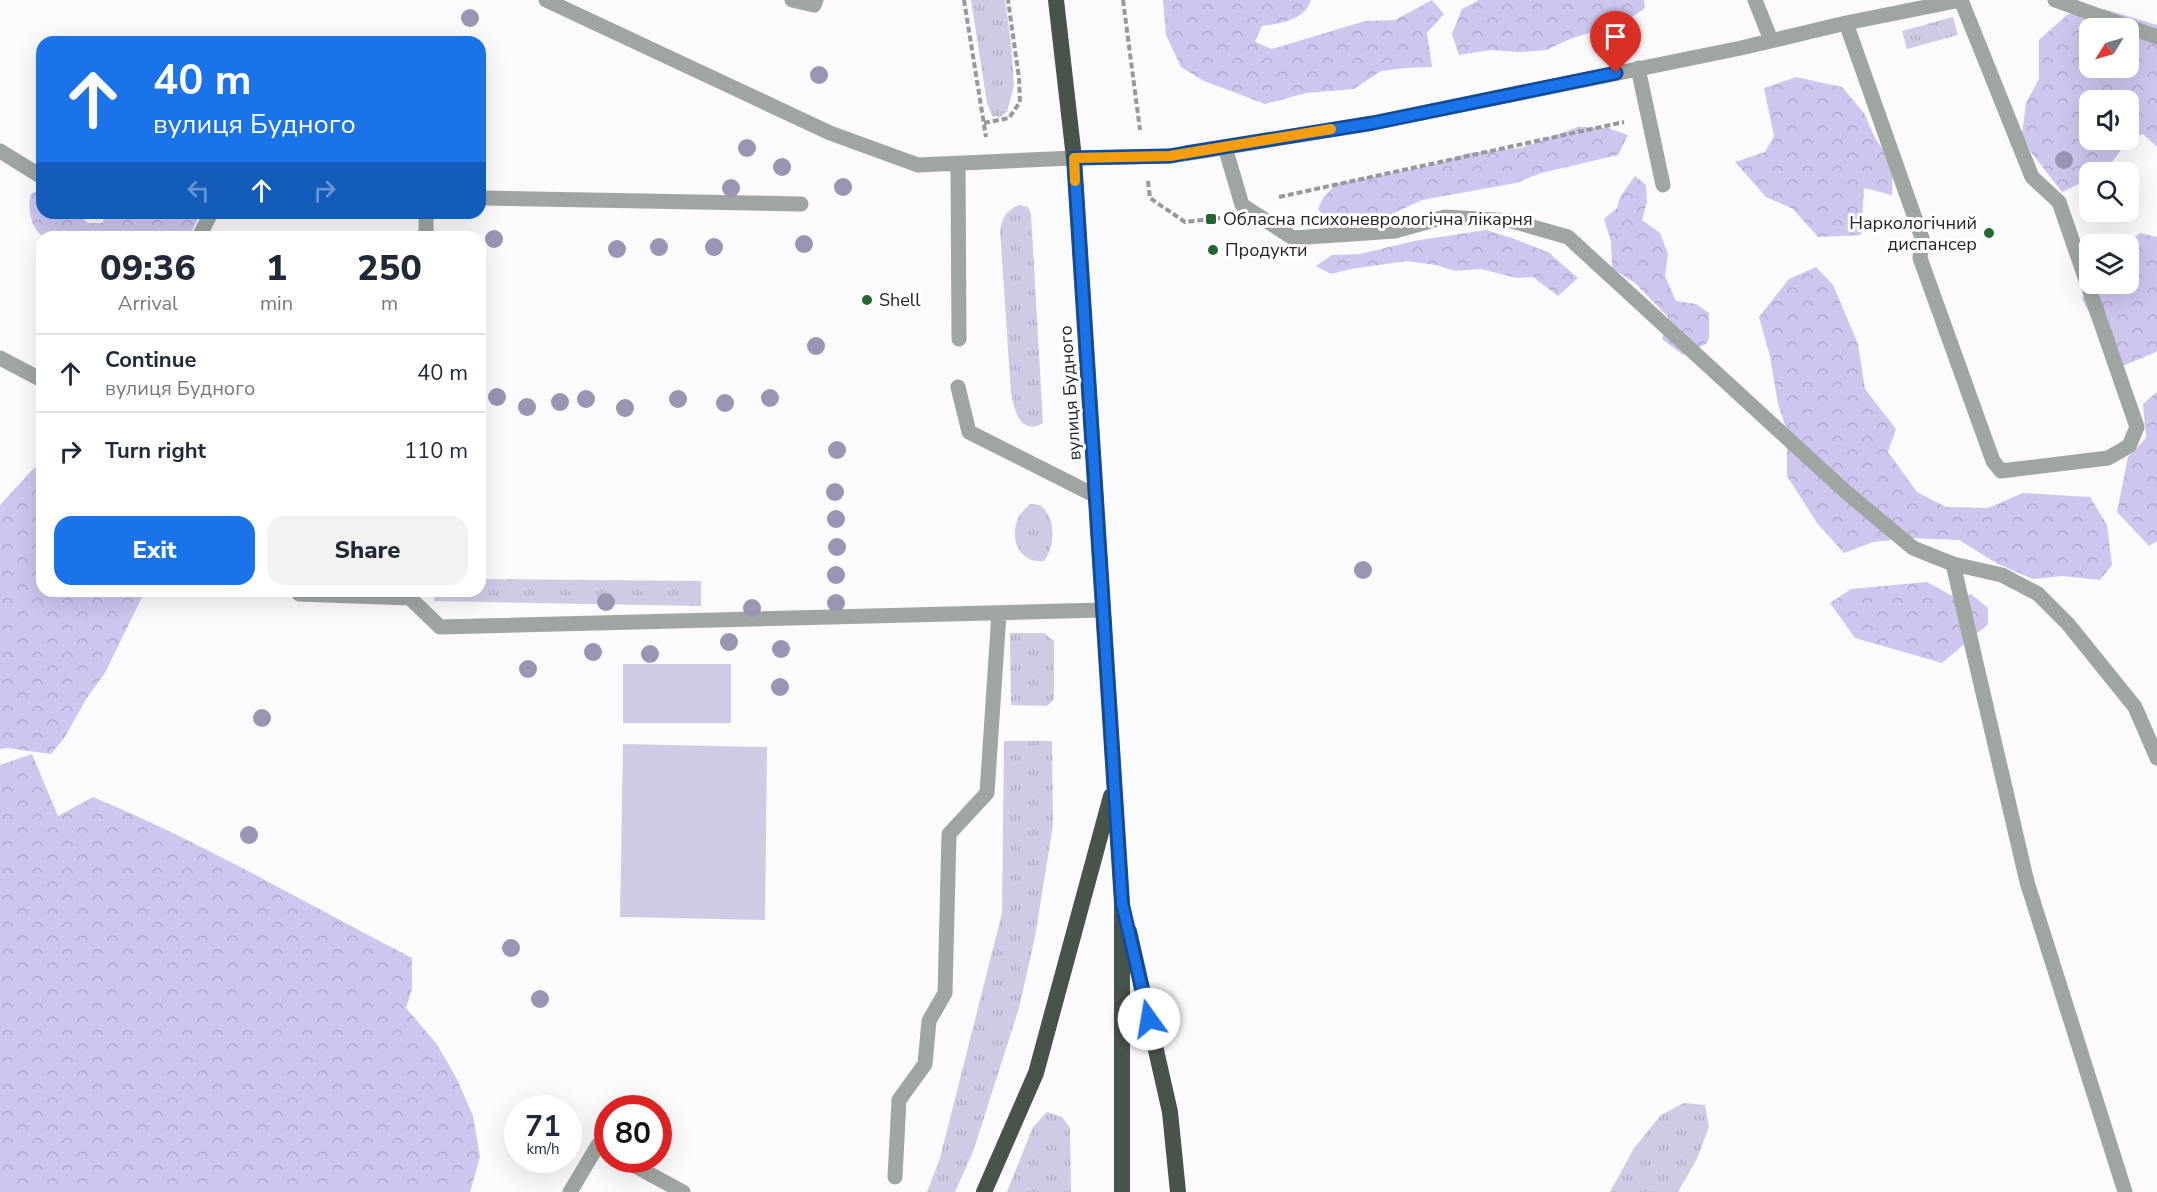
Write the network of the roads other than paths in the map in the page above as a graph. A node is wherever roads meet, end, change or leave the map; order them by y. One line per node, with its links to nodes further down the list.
1 (546, 0): 15 (lane)
2 (792, 0): 3 (lane)
3 (816, 0)
4 (1056, 0): 14 (highway, вулиця Будного)
5 (1755, 0): 10 (lane)
6 (1961, 0): 8 (lane); 8 (lane)
7 (2055, 0): 9 (lane)
8 (1846, 22): 10 (lane)
9 (2157, 37)
10 (1771, 40): 11 (lane)
11 (1638, 69): 12 (lane); 17 (lane)
12 (1225, 147): 14 (lane); 25 (lane)
13 (0, 151): 16 (lane)
14 (1074, 158): 15 (lane); 24 (highway, вулиця Будного)
15 (958, 163): 20 (lane)
16 (36, 173)
17 (1663, 185)
18 (486, 198): 19 (lane)
19 (801, 204)
20 (958, 339)
21 (0, 358): 22 (lane)
22 (36, 377)
23 (958, 387): 24 (lane)
24 (1096, 496): 27 (highway, вулиця Будного)
25 (1953, 564): 29 (lane); 40 (lane)
26 (413, 597): 28 (lane)
27 (1102, 610): 28 (lane); 30 (highway, вулиця Будного)
28 (999, 613): 34 (lane)
29 (2157, 758)
30 (1115, 784): 31 (highway, вулиця Будного); 37 (highway)
31 (1122, 903): 38 (highway); 39 (highway)
32 (594, 1152): 35 (lane)
33 (648, 1173): 36 (lane)
34 (895, 1177)
35 (570, 1192)
36 (683, 1192)
37 (984, 1192)
38 (1122, 1192)
39 (1178, 1192)
40 (2125, 1192)

